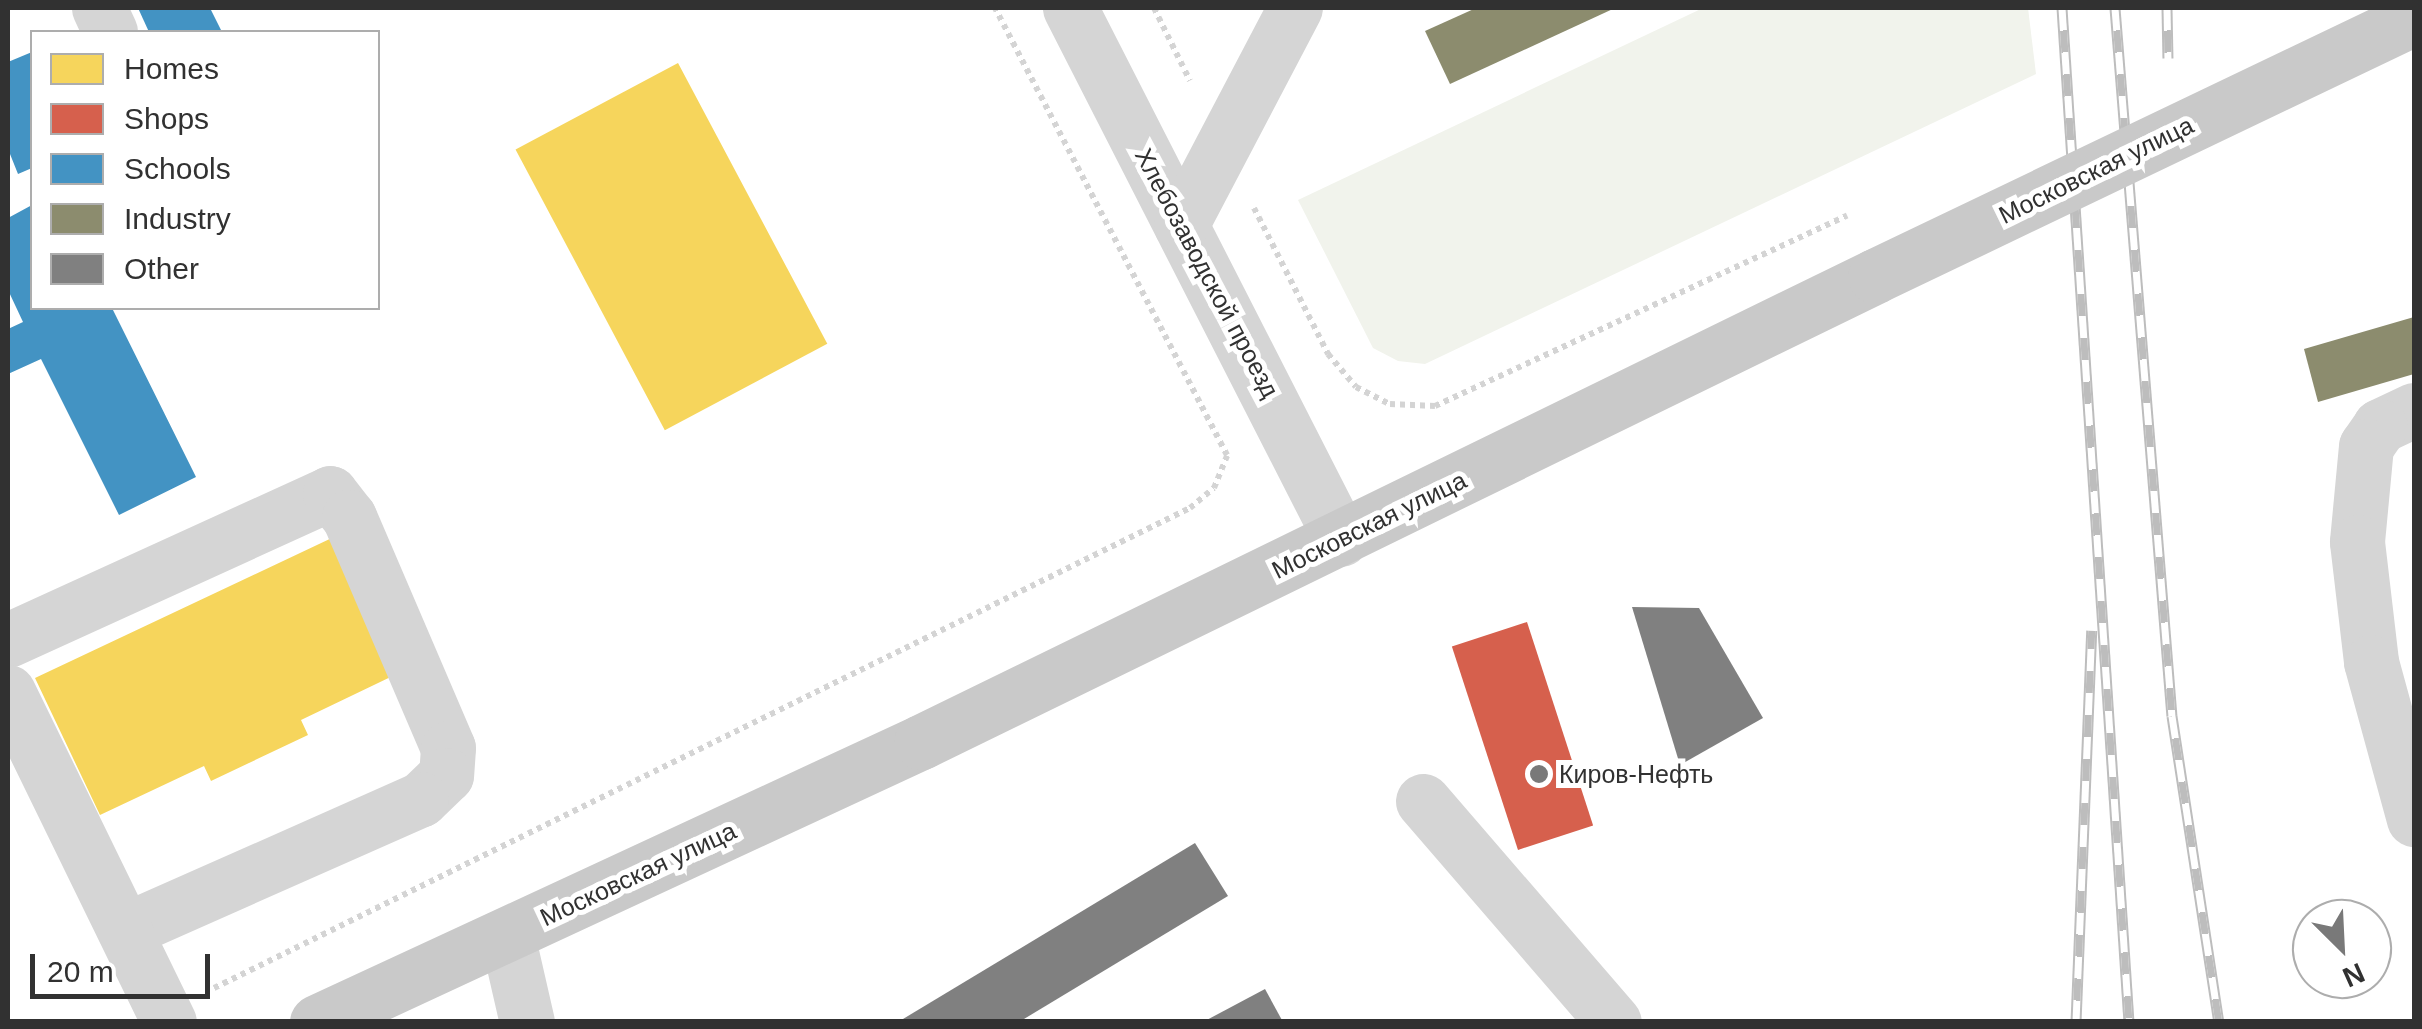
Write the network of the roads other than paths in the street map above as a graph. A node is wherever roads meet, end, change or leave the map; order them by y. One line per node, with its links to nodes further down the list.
1 (1070, 8): 4 (street, Хлебозаводской проезд)
2 (1296, 8): 4 (street)
3 (2414, 18): 6 (main road, Московская улица, bridge)
4 (1181, 225): 6 (street, Хлебозаводской проезд)
5 (2414, 410): 9 (street)
6 (1340, 539): 13 (main road, Московская улица)
7 (8, 640): 12 (street)
8 (8, 692): 12 (street)
9 (2406, 755): 11 (street)
10 (1423, 800): 17 (street)
11 (2414, 819)
12 (125, 930): 14 (street)
13 (508, 935): 15 (main road, Московская улица); 16 (street)
14 (167, 1017)
15 (317, 1022)
16 (527, 1022)
17 (1614, 1022)

